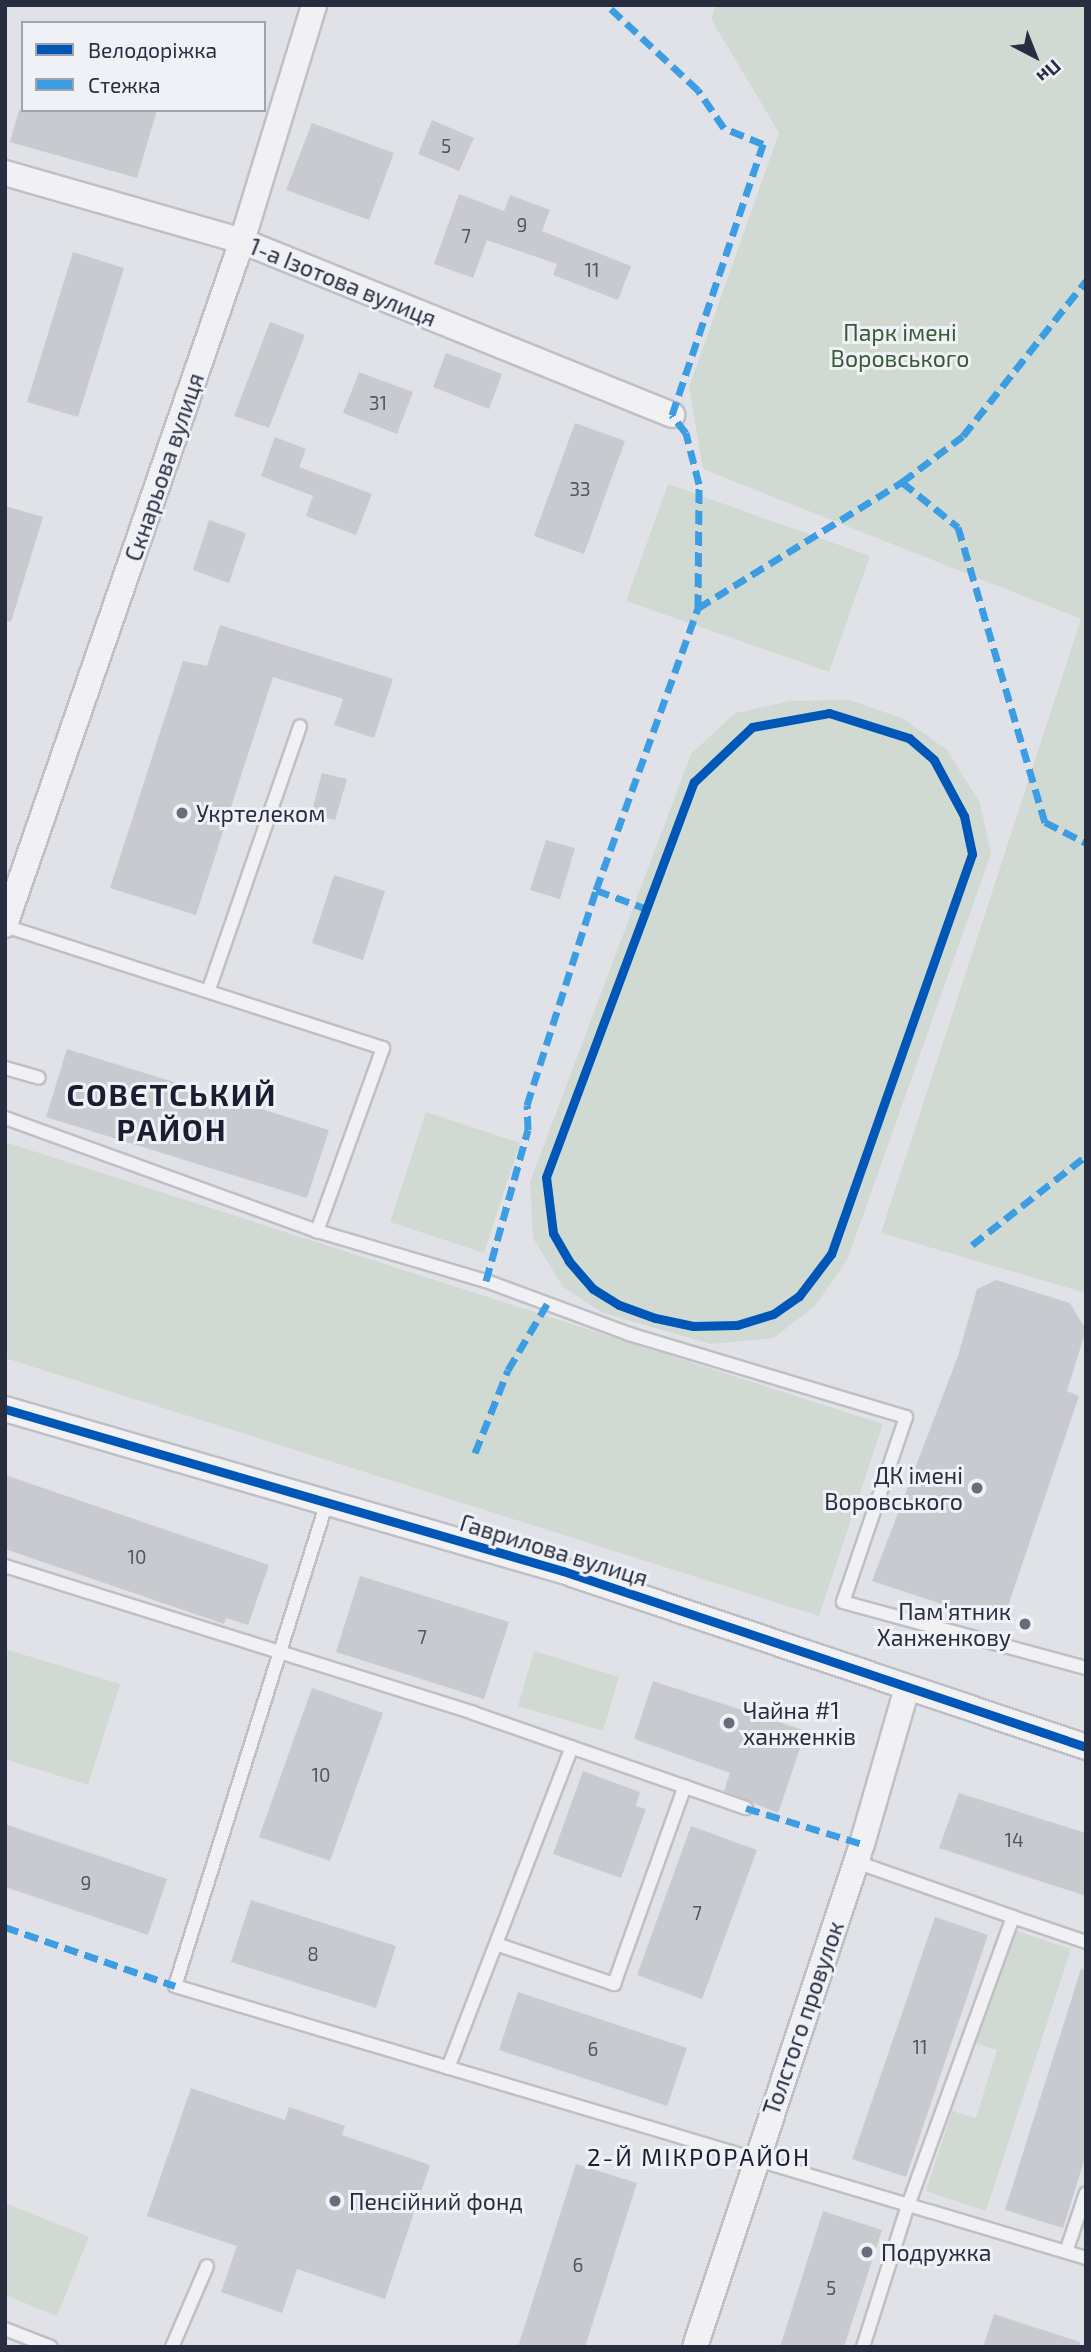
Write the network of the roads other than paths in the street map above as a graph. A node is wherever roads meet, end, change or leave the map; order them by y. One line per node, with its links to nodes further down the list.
1 (315, 6): 3 (street, Скнарьова вулиця)
2 (5, 173): 3 (street, 1-а Ізотова вулиця)
3 (242, 241): 4 (street, 1-а Ізотова вулиця); 6 (street, Скнарьова вулиця)
4 (673, 415)
5 (300, 726): 7 (lane)
6 (5, 926): 7 (lane)
7 (209, 989): 11 (lane)
8 (5, 1068): 9 (lane)
9 (39, 1078)
10 (5, 1118): 11 (lane)
11 (317, 1231): 16 (lane)
12 (5, 1409): 13 (street, Гаврилова вулиця)
13 (327, 1502): 15 (lane); 17 (street, Гаврилова вулиця)
14 (5, 1566): 15 (lane)
15 (281, 1652): 18 (lane); 26 (lane)
16 (1086, 1668)
17 (907, 1688): 19 (street, Гаврилова вулиця); 22 (street, Толстого провулок)
18 (572, 1747): 20 (lane); 25 (lane)
19 (1086, 1747)
20 (685, 1786): 21 (lane); 25 (lane)
21 (746, 1808)
22 (856, 1862): 23 (lane); 27 (street, Толстого провулок)
23 (1013, 1917): 24 (lane); 29 (lane)
24 (1086, 1941)
25 (496, 1944): 26 (lane)
26 (448, 2068): 27 (lane)
27 (756, 2159): 29 (lane); 36 (street, Толстого провулок)
28 (1086, 2193): 30 (lane)
29 (908, 2204): 30 (lane); 37 (lane)
30 (1066, 2252): 31 (lane)
31 (1086, 2258)
32 (207, 2266): 35 (lane)
33 (5, 2329): 34 (lane)
34 (51, 2347)
35 (172, 2347)
36 (695, 2347)
37 (863, 2347)

